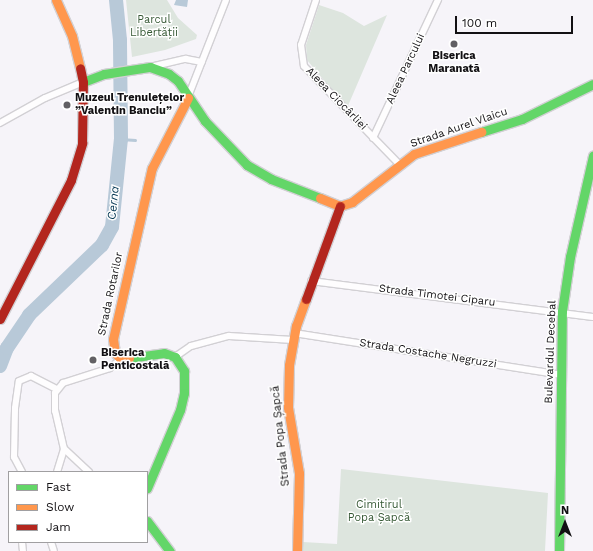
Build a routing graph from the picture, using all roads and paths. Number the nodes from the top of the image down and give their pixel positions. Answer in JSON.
{"nodes":[{"id":1,"x":56,"y":0,"type":"edge"},
{"id":2,"x":226,"y":0,"type":"edge"},
{"id":3,"x":316,"y":0,"type":"edge"},
{"id":4,"x":438,"y":0,"type":"edge"},
{"id":5,"x":202,"y":62,"type":"junction"},
{"id":6,"x":147,"y":67,"type":"junction"},
{"id":7,"x":83,"y":82,"type":"junction"},
{"id":8,"x":593,"y":84,"type":"edge"},
{"id":9,"x":188,"y":98,"type":"junction"},
{"id":10,"x":0,"y":123,"type":"edge"},
{"id":11,"x":373,"y":138,"type":"junction"},
{"id":12,"x":593,"y":156,"type":"edge"},
{"id":13,"x":400,"y":164,"type":"junction"},
{"id":14,"x":340,"y":206,"type":"junction"},
{"id":15,"x":311,"y":281,"type":"junction"},
{"id":16,"x":3,"y":305,"type":"edge"},
{"id":17,"x":562,"y":311,"type":"junction"},
{"id":18,"x":593,"y":316,"type":"edge"},
{"id":19,"x":0,"y":320,"type":"edge"},
{"id":20,"x":294,"y":337,"type":"junction"},
{"id":21,"x":175,"y":357,"type":"junction"},
{"id":22,"x":121,"y":359,"type":"junction"},
{"id":23,"x":561,"y":375,"type":"junction"},
{"id":24,"x":56,"y":389,"type":"junction"},
{"id":25,"x":64,"y":450,"type":"junction"},
{"id":26,"x":21,"y":471,"type":"edge"},
{"id":27,"x":57,"y":471,"type":"edge"},
{"id":28,"x":88,"y":471,"type":"edge"},
{"id":29,"x":148,"y":486,"type":"edge"},
{"id":30,"x":148,"y":523,"type":"edge"},
{"id":31,"x":170,"y":551,"type":"edge"},
{"id":32,"x":297,"y":551,"type":"edge"},
{"id":33,"x":559,"y":551,"type":"edge"}],
"edges":[{"from":1,"to":7,"type":"street"},
{"from":2,"to":5,"type":"street"},
{"from":3,"to":11,"type":"street","name":"Aleea Ciocârliei"},
{"from":4,"to":11,"type":"street","name":"Aleea Parcului"},
{"from":5,"to":6,"type":"street"},
{"from":5,"to":9,"type":"street"},
{"from":6,"to":7,"type":"street"},
{"from":6,"to":9,"type":"street"},
{"from":7,"to":10,"type":"street"},
{"from":7,"to":16,"type":"street"},
{"from":8,"to":13,"type":"street","name":"Strada Aurel Vlaicu"},
{"from":9,"to":14,"type":"street"},
{"from":9,"to":22,"type":"street","name":"Strada Rotarilor"},
{"from":11,"to":13,"type":"street","name":"Aleea Ciocârliei"},
{"from":12,"to":17,"type":"street","name":"Bulevardul Decebal"},
{"from":13,"to":14,"type":"street","name":"Strada Aurel Vlaicu"},
{"from":14,"to":15,"type":"street","name":"Strada Popa Șapcă"},
{"from":15,"to":17,"type":"street","name":"Strada Timotei Ciparu"},
{"from":15,"to":20,"type":"street","name":"Strada Popa Șapcă"},
{"from":16,"to":19,"type":"street"},
{"from":17,"to":18,"type":"street","name":"Strada Timotei Ciparu"},
{"from":17,"to":23,"type":"street","name":"Bulevardul Decebal"},
{"from":20,"to":21,"type":"street","name":"Strada Costache Negruzzi"},
{"from":20,"to":23,"type":"street","name":"Strada Costache Negruzzi"},
{"from":20,"to":32,"type":"street","name":"Strada Popa Șapcă"},
{"from":21,"to":22,"type":"street"},
{"from":21,"to":29,"type":"street"},
{"from":22,"to":24,"type":"street"},
{"from":23,"to":33,"type":"street","name":"Bulevardul Decebal"},
{"from":24,"to":25,"type":"street"},
{"from":24,"to":26,"type":"street"},
{"from":25,"to":27,"type":"street"},
{"from":25,"to":28,"type":"street"},
{"from":30,"to":31,"type":"street"}]}
